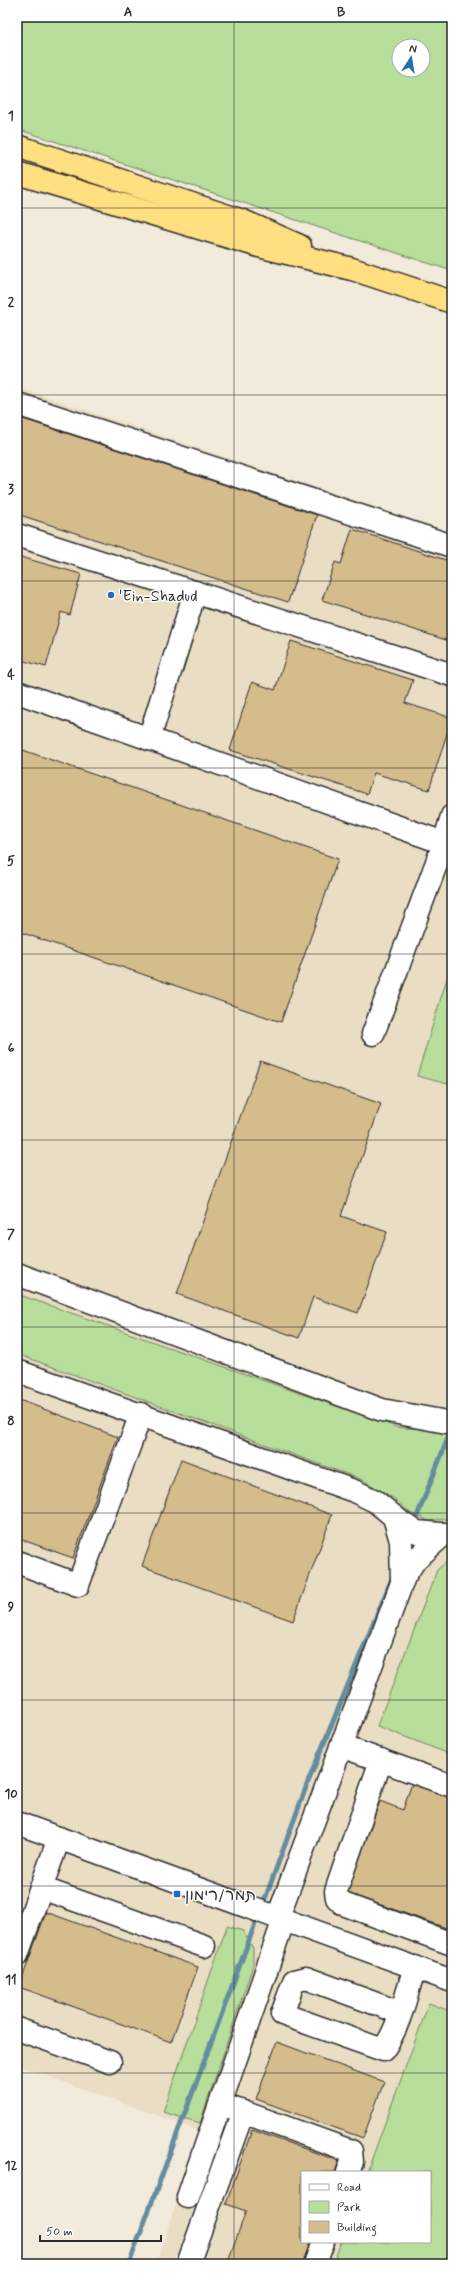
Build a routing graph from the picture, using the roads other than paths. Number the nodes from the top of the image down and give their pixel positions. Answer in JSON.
{"nodes":[{"id":1,"x":17,"y":146,"type":"edge"},
{"id":2,"x":17,"y":173,"type":"edge"},
{"id":3,"x":352,"y":269,"type":"junction"},
{"id":4,"x":452,"y":302,"type":"edge"},
{"id":5,"x":17,"y":404,"type":"edge"},
{"id":6,"x":17,"y":535,"type":"edge"},
{"id":7,"x":452,"y":546,"type":"edge"},
{"id":8,"x":195,"y":592,"type":"junction"},
{"id":9,"x":452,"y":674,"type":"edge"},
{"id":10,"x":17,"y":692,"type":"edge"},
{"id":11,"x":150,"y":739,"type":"junction"},
{"id":12,"x":452,"y":816,"type":"edge"},
{"id":13,"x":444,"y":843,"type":"junction"},
{"id":14,"x":373,"y":1034,"type":"dead end"},
{"id":15,"x":17,"y":1274,"type":"edge"},
{"id":16,"x":17,"y":1371,"type":"edge"},
{"id":17,"x":452,"y":1407,"type":"edge"},
{"id":18,"x":141,"y":1414,"type":"junction"},
{"id":19,"x":443,"y":1421,"type":"edge"},
{"id":20,"x":394,"y":1517,"type":"junction"},
{"id":21,"x":448,"y":1535,"type":"edge"},
{"id":22,"x":17,"y":1562,"type":"edge"},
{"id":23,"x":402,"y":1581,"type":"junction"},
{"id":24,"x":341,"y":1746,"type":"junction"},
{"id":25,"x":381,"y":1760,"type":"junction"},
{"id":26,"x":452,"y":1786,"type":"edge"},
{"id":27,"x":17,"y":1823,"type":"edge"},
{"id":28,"x":59,"y":1838,"type":"junction"},
{"id":29,"x":41,"y":1888,"type":"junction"},
{"id":30,"x":281,"y":1918,"type":"junction"},
{"id":31,"x":452,"y":1944,"type":"edge"},
{"id":32,"x":204,"y":1946,"type":"dead end"},
{"id":33,"x":17,"y":1955,"type":"edge"},
{"id":34,"x":415,"y":1968,"type":"junction"},
{"id":35,"x":452,"y":1981,"type":"edge"},
{"id":36,"x":401,"y":2013,"type":"junction"},
{"id":37,"x":17,"y":2029,"type":"edge"},
{"id":38,"x":110,"y":2062,"type":"dead end"},
{"id":39,"x":220,"y":2104,"type":"junction"},
{"id":40,"x":243,"y":2112,"type":"junction"},
{"id":41,"x":348,"y":2171,"type":"edge"},
{"id":42,"x":188,"y":2197,"type":"dead end"},
{"id":43,"x":323,"y":2243,"type":"edge"},
{"id":44,"x":188,"y":2264,"type":"edge"},
{"id":45,"x":315,"y":2264,"type":"edge"}],
"edges":[{"from":1,"to":3,"type":"highway"},
{"from":2,"to":3,"type":"highway"},
{"from":3,"to":4,"type":"highway"},
{"from":5,"to":7,"type":"street"},
{"from":6,"to":8,"type":"street"},
{"from":8,"to":9,"type":"street"},
{"from":8,"to":11,"type":"street"},
{"from":10,"to":11,"type":"street"},
{"from":11,"to":13,"type":"street"},
{"from":12,"to":13,"type":"street"},
{"from":13,"to":14,"type":"street"},
{"from":15,"to":19,"type":"street"},
{"from":16,"to":18,"type":"street"},
{"from":17,"to":19,"type":"street"},
{"from":18,"to":20,"type":"street"},
{"from":18,"to":22,"type":"street"},
{"from":20,"to":21,"type":"street"},
{"from":20,"to":23,"type":"street"},
{"from":21,"to":23,"type":"street"},
{"from":23,"to":24,"type":"street"},
{"from":24,"to":25,"type":"street"},
{"from":24,"to":30,"type":"street"},
{"from":25,"to":26,"type":"street"},
{"from":25,"to":31,"type":"street"},
{"from":27,"to":28,"type":"street"},
{"from":28,"to":29,"type":"street"},
{"from":28,"to":30,"type":"street"},
{"from":29,"to":32,"type":"street"},
{"from":29,"to":33,"type":"street"},
{"from":30,"to":34,"type":"street"},
{"from":30,"to":39,"type":"street"},
{"from":34,"to":35,"type":"street"},
{"from":34,"to":36,"type":"street"},
{"from":36,"to":36,"type":"street"},
{"from":37,"to":38,"type":"street"},
{"from":39,"to":40,"type":"street"},
{"from":39,"to":42,"type":"street"},
{"from":40,"to":41,"type":"street"},
{"from":40,"to":44,"type":"street"},
{"from":43,"to":45,"type":"street"}]}
